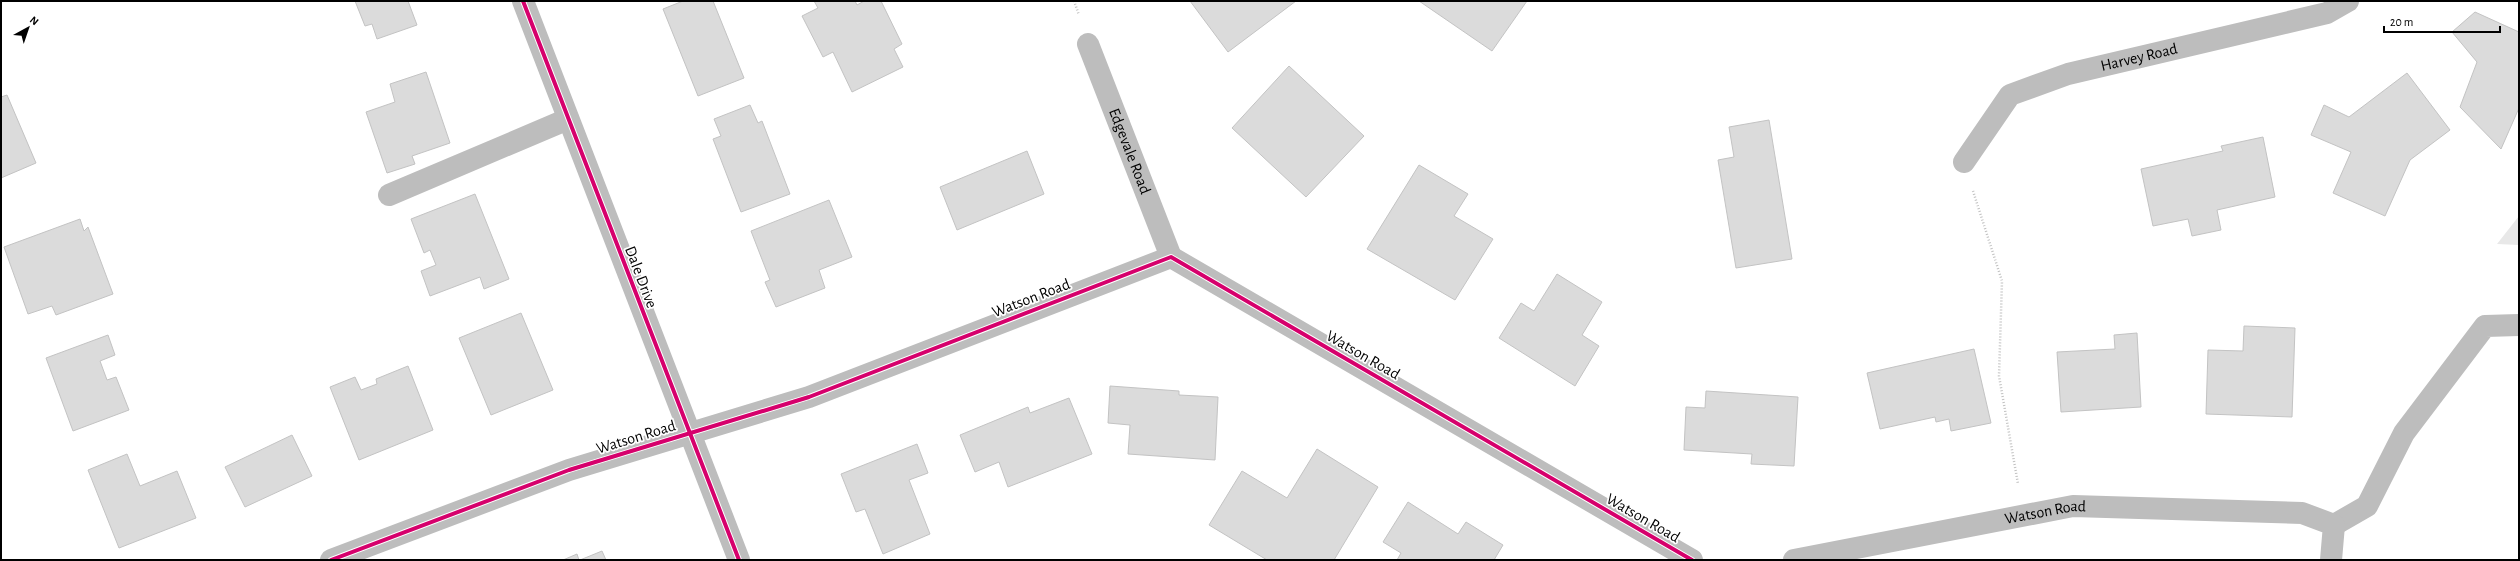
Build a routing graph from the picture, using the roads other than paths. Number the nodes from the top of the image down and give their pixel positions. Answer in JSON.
{"nodes":[{"id":1,"x":523,"y":1,"type":"edge"},
{"id":2,"x":2348,"y":1,"type":"edge"},
{"id":3,"x":1088,"y":44,"type":"dead end"},
{"id":4,"x":568,"y":119,"type":"junction"},
{"id":5,"x":1964,"y":162,"type":"road end"},
{"id":6,"x":389,"y":196,"type":"dead end"},
{"id":7,"x":1171,"y":257,"type":"junction"},
{"id":8,"x":2519,"y":325,"type":"edge"},
{"id":9,"x":689,"y":434,"type":"junction"},
{"id":10,"x":2334,"y":525,"type":"junction"},
{"id":11,"x":331,"y":560,"type":"edge"},
{"id":12,"x":739,"y":560,"type":"edge"},
{"id":13,"x":1692,"y":560,"type":"edge"},
{"id":14,"x":1794,"y":560,"type":"edge"},
{"id":15,"x":2331,"y":560,"type":"edge"}],
"edges":[{"from":1,"to":4,"type":"street","name":"Dale Drive"},
{"from":2,"to":5,"type":"street","name":"Harvey Road"},
{"from":3,"to":7,"type":"street","name":"Edgevale Road"},
{"from":4,"to":6,"type":"street"},
{"from":4,"to":9,"type":"street","name":"Dale Drive"},
{"from":7,"to":9,"type":"street","name":"Watson Road"},
{"from":7,"to":13,"type":"street","name":"Watson Road"},
{"from":8,"to":10,"type":"street"},
{"from":9,"to":11,"type":"street","name":"Watson Road"},
{"from":9,"to":12,"type":"street","name":"Dale Drive"},
{"from":10,"to":14,"type":"street","name":"Watson Road"},
{"from":10,"to":15,"type":"street"}]}
